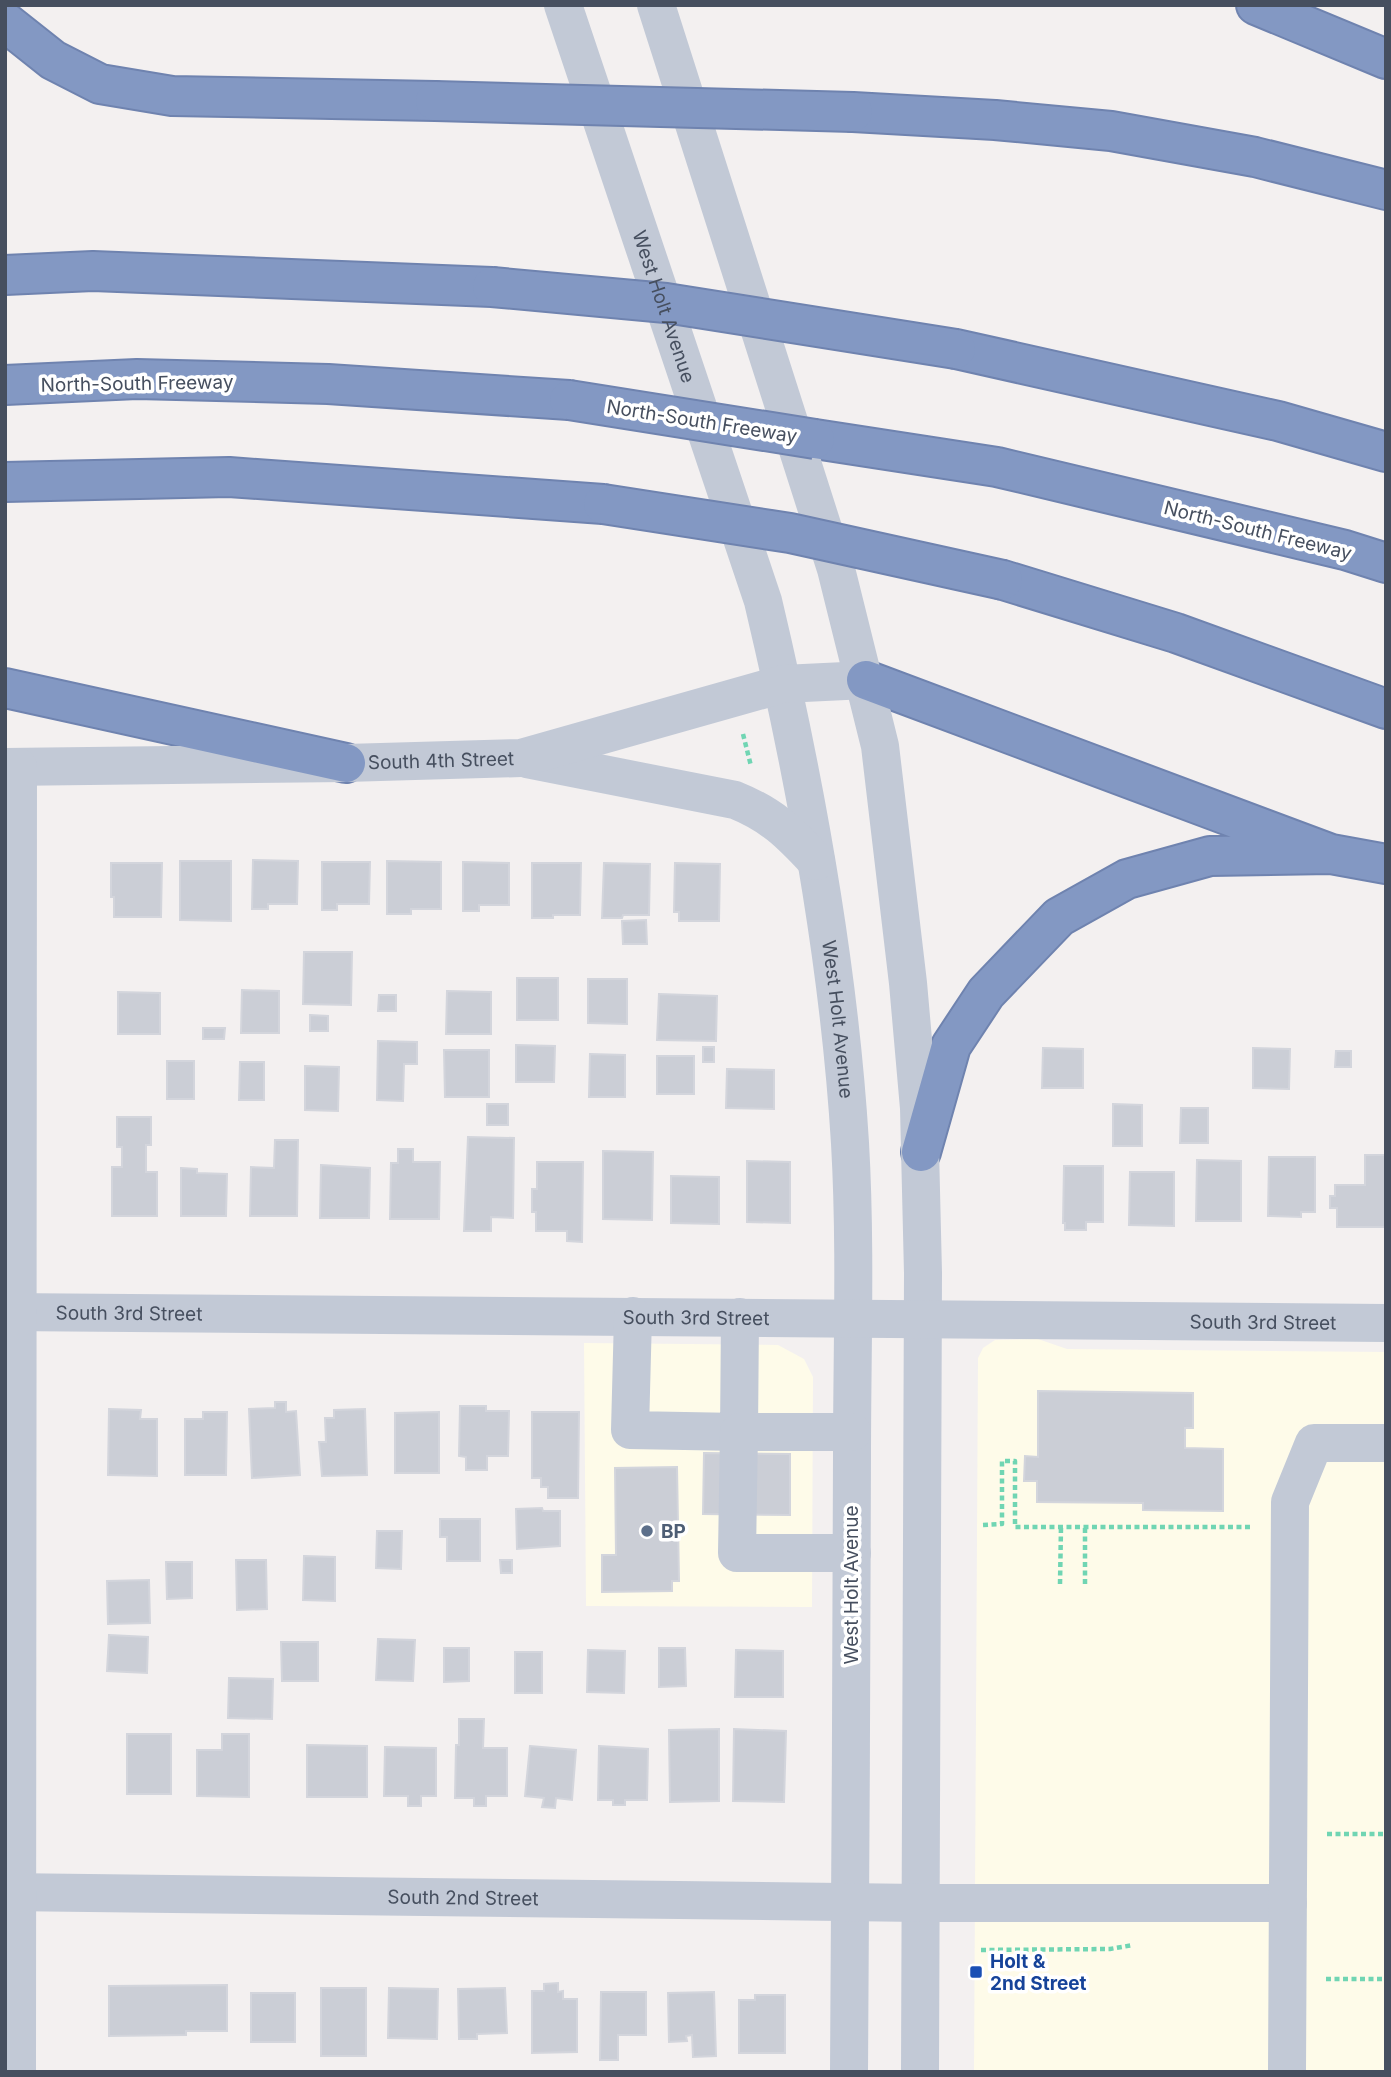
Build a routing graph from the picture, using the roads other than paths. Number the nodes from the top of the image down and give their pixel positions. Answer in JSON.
{"nodes":[{"id":1,"x":563,"y":5,"type":"edge"},
{"id":2,"x":656,"y":5,"type":"edge"},
{"id":3,"x":1256,"y":5,"type":"edge"},
{"id":4,"x":5,"y":22,"type":"edge"},
{"id":5,"x":1386,"y":59,"type":"edge"},
{"id":6,"x":1386,"y":190,"type":"edge"},
{"id":7,"x":5,"y":275,"type":"edge"},
{"id":8,"x":5,"y":385,"type":"edge"},
{"id":9,"x":1386,"y":452,"type":"edge"},
{"id":10,"x":5,"y":482,"type":"edge"},
{"id":11,"x":1386,"y":563,"type":"edge"},
{"id":12,"x":866,"y":680,"type":"junction"},
{"id":13,"x":783,"y":684,"type":"junction"},
{"id":14,"x":5,"y":688,"type":"edge"},
{"id":15,"x":1386,"y":709,"type":"edge"},
{"id":16,"x":521,"y":758,"type":"junction"},
{"id":17,"x":346,"y":763,"type":"junction"},
{"id":18,"x":12,"y":767,"type":"edge"},
{"id":19,"x":1331,"y":854,"type":"junction"},
{"id":20,"x":816,"y":861,"type":"junction"},
{"id":21,"x":1386,"y":864,"type":"edge"},
{"id":22,"x":11,"y":1031,"type":"edge"},
{"id":23,"x":921,"y":1152,"type":"junction"},
{"id":24,"x":11,"y":1312,"type":"edge"},
{"id":25,"x":632,"y":1316,"type":"junction"},
{"id":26,"x":740,"y":1317,"type":"junction"},
{"id":27,"x":852,"y":1319,"type":"junction"},
{"id":28,"x":923,"y":1319,"type":"junction"},
{"id":29,"x":1386,"y":1323,"type":"edge"},
{"id":30,"x":738,"y":1432,"type":"junction"},
{"id":31,"x":852,"y":1432,"type":"junction"},
{"id":32,"x":1386,"y":1443,"type":"edge"},
{"id":33,"x":852,"y":1553,"type":"junction"},
{"id":34,"x":11,"y":1604,"type":"edge"},
{"id":35,"x":11,"y":1892,"type":"edge"},
{"id":36,"x":850,"y":1902,"type":"junction"},
{"id":37,"x":921,"y":1903,"type":"junction"},
{"id":38,"x":1288,"y":1903,"type":"junction"},
{"id":39,"x":17,"y":2072,"type":"edge"},
{"id":40,"x":849,"y":2072,"type":"edge"},
{"id":41,"x":920,"y":2072,"type":"edge"},
{"id":42,"x":1287,"y":2072,"type":"edge"}],
"edges":[{"from":1,"to":13,"type":"street","name":"West Holt Avenue"},
{"from":2,"to":12,"type":"street"},
{"from":3,"to":5,"type":"highway"},
{"from":4,"to":6,"type":"highway","bridge":true},
{"from":7,"to":9,"type":"highway","bridge":true},
{"from":8,"to":11,"type":"highway","name":"North-South Freeway","bridge":true},
{"from":10,"to":15,"type":"highway","bridge":true},
{"from":12,"to":13,"type":"street","name":"South 4th Street"},
{"from":12,"to":19,"type":"highway"},
{"from":12,"to":23,"type":"street"},
{"from":13,"to":16,"type":"street","name":"South 4th Street"},
{"from":13,"to":20,"type":"street","name":"West Holt Avenue"},
{"from":14,"to":17,"type":"highway"},
{"from":16,"to":17,"type":"street","name":"South 4th Street"},
{"from":16,"to":20,"type":"street"},
{"from":17,"to":18,"type":"street","name":"South 4th Street"},
{"from":18,"to":22,"type":"street"},
{"from":19,"to":21,"type":"highway"},
{"from":19,"to":23,"type":"highway"},
{"from":20,"to":27,"type":"street","name":"West Holt Avenue"},
{"from":22,"to":24,"type":"street"},
{"from":23,"to":28,"type":"street"},
{"from":24,"to":25,"type":"street","name":"South 3rd Street"},
{"from":24,"to":34,"type":"street"},
{"from":25,"to":26,"type":"street","name":"South 3rd Street"},
{"from":25,"to":30,"type":"street"},
{"from":26,"to":27,"type":"street","name":"South 3rd Street"},
{"from":26,"to":30,"type":"street"},
{"from":27,"to":28,"type":"street","name":"South 3rd Street"},
{"from":27,"to":31,"type":"street","name":"West Holt Avenue"},
{"from":28,"to":29,"type":"street","name":"South 3rd Street"},
{"from":28,"to":37,"type":"street"},
{"from":30,"to":31,"type":"street"},
{"from":30,"to":33,"type":"street"},
{"from":31,"to":33,"type":"street","name":"West Holt Avenue"},
{"from":32,"to":38,"type":"street"},
{"from":33,"to":36,"type":"street","name":"West Holt Avenue"},
{"from":34,"to":35,"type":"street"},
{"from":35,"to":36,"type":"street","name":"South 2nd Street"},
{"from":35,"to":39,"type":"street"},
{"from":36,"to":37,"type":"street","name":"South 2nd Street"},
{"from":36,"to":40,"type":"street","name":"West Holt Avenue"},
{"from":37,"to":38,"type":"street","name":"South 2nd Street"},
{"from":37,"to":41,"type":"street"},
{"from":38,"to":42,"type":"street"}]}
